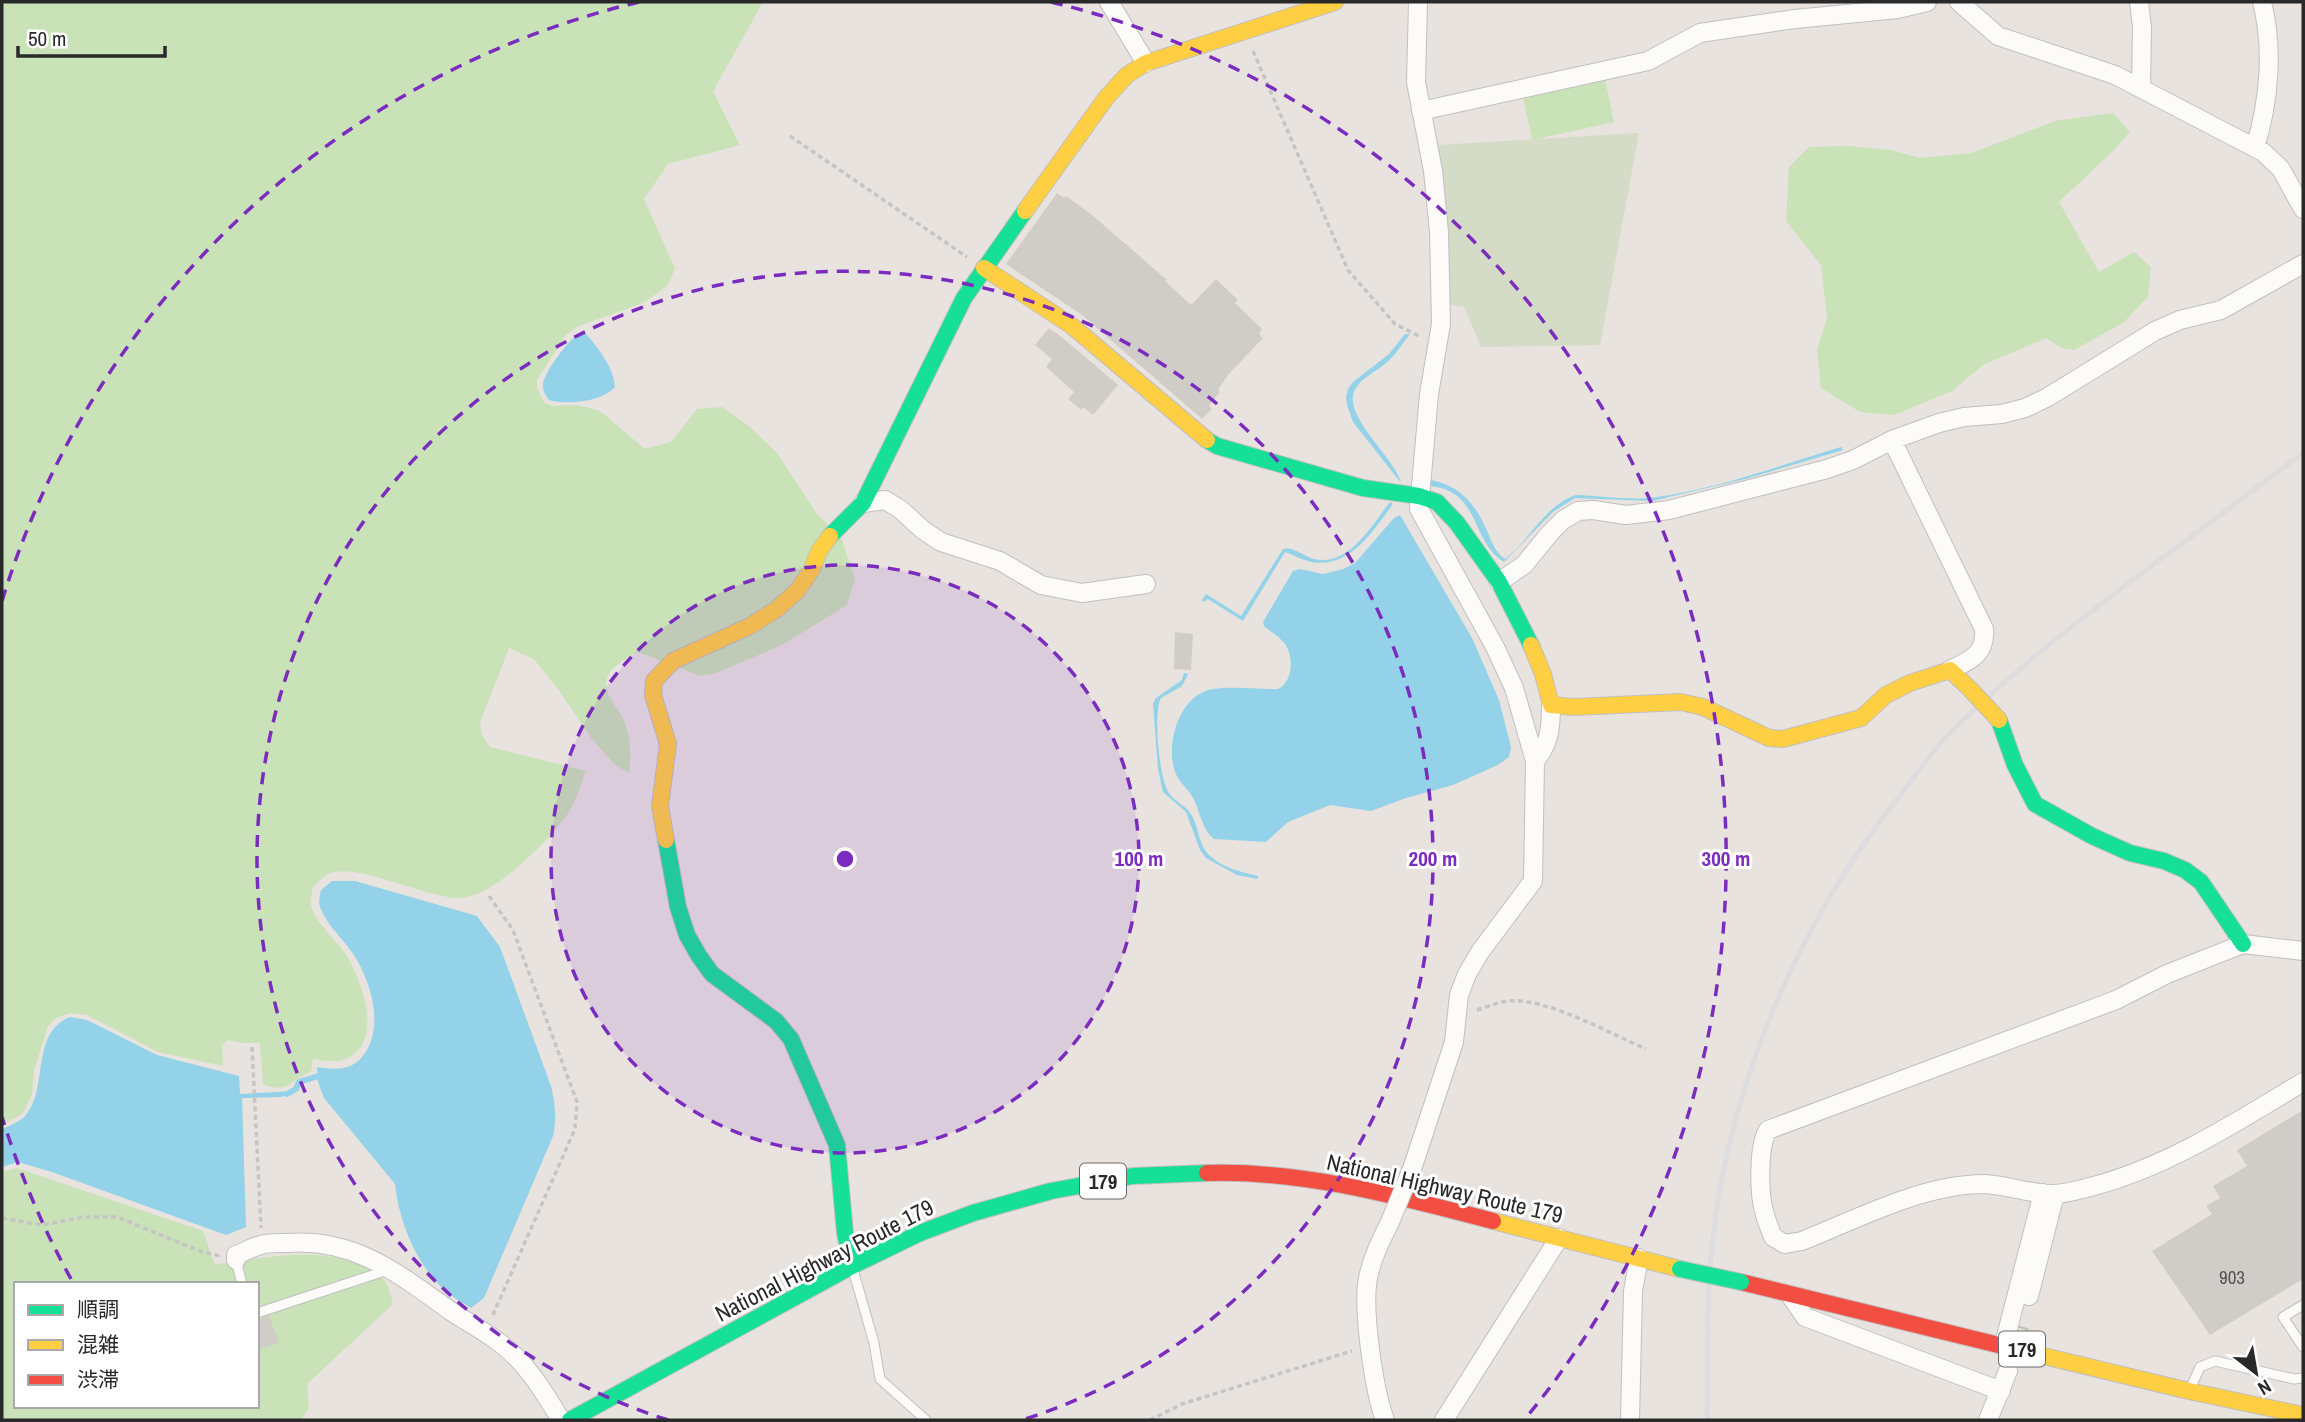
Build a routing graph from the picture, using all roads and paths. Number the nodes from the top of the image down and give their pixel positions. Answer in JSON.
{"nodes":[{"id":1,"x":1109,"y":2,"type":"edge"},
{"id":2,"x":1335,"y":2,"type":"edge"},
{"id":3,"x":1418,"y":2,"type":"edge"},
{"id":4,"x":1927,"y":2,"type":"edge"},
{"id":5,"x":1959,"y":2,"type":"edge"},
{"id":6,"x":2139,"y":2,"type":"edge"},
{"id":7,"x":2262,"y":2,"type":"edge"},
{"id":8,"x":1244,"y":30,"type":"junction"},
{"id":9,"x":1146,"y":62,"type":"junction"},
{"id":10,"x":2141,"y":88,"type":"junction"},
{"id":11,"x":1421,"y":110,"type":"junction"},
{"id":12,"x":790,"y":136,"type":"dead end"},
{"id":13,"x":2255,"y":148,"type":"junction"},
{"id":14,"x":2303,"y":209,"type":"edge"},
{"id":15,"x":2303,"y":264,"type":"edge"},
{"id":16,"x":984,"y":268,"type":"junction"},
{"id":17,"x":1439,"y":345,"type":"junction"},
{"id":18,"x":1892,"y":440,"type":"junction"},
{"id":19,"x":1419,"y":496,"type":"junction"},
{"id":20,"x":863,"y":503,"type":"junction"},
{"id":21,"x":1499,"y":582,"type":"junction"},
{"id":22,"x":1146,"y":584,"type":"dead end"},
{"id":23,"x":1950,"y":670,"type":"junction"},
{"id":24,"x":1551,"y":705,"type":"junction"},
{"id":25,"x":1535,"y":761,"type":"junction"},
{"id":26,"x":489,"y":896,"type":"dead end"},
{"id":27,"x":2243,"y":944,"type":"junction"},
{"id":28,"x":2303,"y":951,"type":"edge"},
{"id":29,"x":1458,"y":1015,"type":"junction"},
{"id":30,"x":252,"y":1047,"type":"dead end"},
{"id":31,"x":1646,"y":1049,"type":"dead end"},
{"id":32,"x":2303,"y":1082,"type":"edge"},
{"id":33,"x":2049,"y":1193,"type":"junction"},
{"id":34,"x":2,"y":1218,"type":"edge"},
{"id":35,"x":1559,"y":1238,"type":"junction"},
{"id":36,"x":262,"y":1244,"type":"junction"},
{"id":37,"x":1639,"y":1258,"type":"junction"},
{"id":38,"x":236,"y":1260,"type":"junction"},
{"id":39,"x":851,"y":1263,"type":"junction"},
{"id":40,"x":391,"y":1269,"type":"junction"},
{"id":41,"x":242,"y":1282,"type":"edge"},
{"id":42,"x":1790,"y":1295,"type":"junction"},
{"id":43,"x":2303,"y":1305,"type":"edge"},
{"id":44,"x":259,"y":1312,"type":"edge"},
{"id":45,"x":2021,"y":1326,"type":"tunnel mouth"},
{"id":46,"x":485,"y":1331,"type":"junction"},
{"id":47,"x":2004,"y":1344,"type":"junction"},
{"id":48,"x":1371,"y":1345,"type":"junction"},
{"id":49,"x":2303,"y":1347,"type":"edge"},
{"id":50,"x":2008,"y":1371,"type":"tunnel mouth"},
{"id":51,"x":2303,"y":1378,"type":"edge"},
{"id":52,"x":2001,"y":1391,"type":"junction"},
{"id":53,"x":2189,"y":1391,"type":"junction"},
{"id":54,"x":2303,"y":1415,"type":"edge"},
{"id":55,"x":561,"y":1420,"type":"edge"},
{"id":56,"x":570,"y":1420,"type":"edge"},
{"id":57,"x":926,"y":1420,"type":"edge"},
{"id":58,"x":1150,"y":1420,"type":"edge"},
{"id":59,"x":1385,"y":1420,"type":"edge"},
{"id":60,"x":1444,"y":1420,"type":"edge"},
{"id":61,"x":1630,"y":1420,"type":"edge"},
{"id":62,"x":1988,"y":1420,"type":"edge"}],
"edges":[{"from":1,"to":9,"type":"street"},
{"from":2,"to":8,"type":"main road"},
{"from":3,"to":11,"type":"street"},
{"from":4,"to":11,"type":"street"},
{"from":5,"to":10,"type":"street"},
{"from":6,"to":10,"type":"street"},
{"from":7,"to":13,"type":"street"},
{"from":8,"to":9,"type":"main road"},
{"from":8,"to":17,"type":"path"},
{"from":9,"to":16,"type":"main road"},
{"from":10,"to":13,"type":"street"},
{"from":11,"to":17,"type":"street"},
{"from":12,"to":16,"type":"path"},
{"from":13,"to":14,"type":"street"},
{"from":15,"to":18,"type":"street"},
{"from":16,"to":19,"type":"main road"},
{"from":16,"to":20,"type":"main road"},
{"from":17,"to":19,"type":"street"},
{"from":18,"to":21,"type":"street"},
{"from":18,"to":23,"type":"street"},
{"from":19,"to":21,"type":"main road"},
{"from":19,"to":25,"type":"street"},
{"from":20,"to":22,"type":"street"},
{"from":20,"to":39,"type":"main road"},
{"from":21,"to":24,"type":"main road"},
{"from":23,"to":24,"type":"main road"},
{"from":23,"to":27,"type":"main road","bridge":true},
{"from":24,"to":25,"type":"street"},
{"from":25,"to":29,"type":"street"},
{"from":26,"to":46,"type":"path"},
{"from":27,"to":28,"type":"street"},
{"from":27,"to":33,"type":"street"},
{"from":29,"to":31,"type":"path"},
{"from":29,"to":48,"type":"street","bridge":true},
{"from":30,"to":36,"type":"path"},
{"from":32,"to":33,"type":"street"},
{"from":33,"to":45,"type":"street"},
{"from":33,"to":47,"type":"street"},
{"from":34,"to":38,"type":"path"},
{"from":35,"to":37,"type":"main road","name":"National Highway Route 179","number":"179"},
{"from":35,"to":39,"type":"main road","name":"National Highway Route 179","number":"179"},
{"from":35,"to":60,"type":"street"},
{"from":36,"to":38,"type":"street"},
{"from":36,"to":40,"type":"street"},
{"from":37,"to":42,"type":"main road","name":"National Highway Route 179","number":"179","bridge":true},
{"from":37,"to":61,"type":"street"},
{"from":38,"to":41,"type":"lane"},
{"from":39,"to":56,"type":"main road","name":"National Highway Route 179","number":"179"},
{"from":39,"to":57,"type":"lane"},
{"from":40,"to":44,"type":"lane"},
{"from":40,"to":46,"type":"street"},
{"from":42,"to":47,"type":"main road","name":"National Highway Route 179","number":"179"},
{"from":42,"to":52,"type":"street"},
{"from":43,"to":49,"type":"lane"},
{"from":46,"to":55,"type":"street"},
{"from":47,"to":53,"type":"main road","name":"National Highway Route 179","number":"179"},
{"from":48,"to":58,"type":"path"},
{"from":48,"to":59,"type":"street"},
{"from":50,"to":52,"type":"street"},
{"from":51,"to":53,"type":"lane"},
{"from":52,"to":62,"type":"street"},
{"from":53,"to":54,"type":"main road","name":"National Highway Route 179","number":"179"}]}
